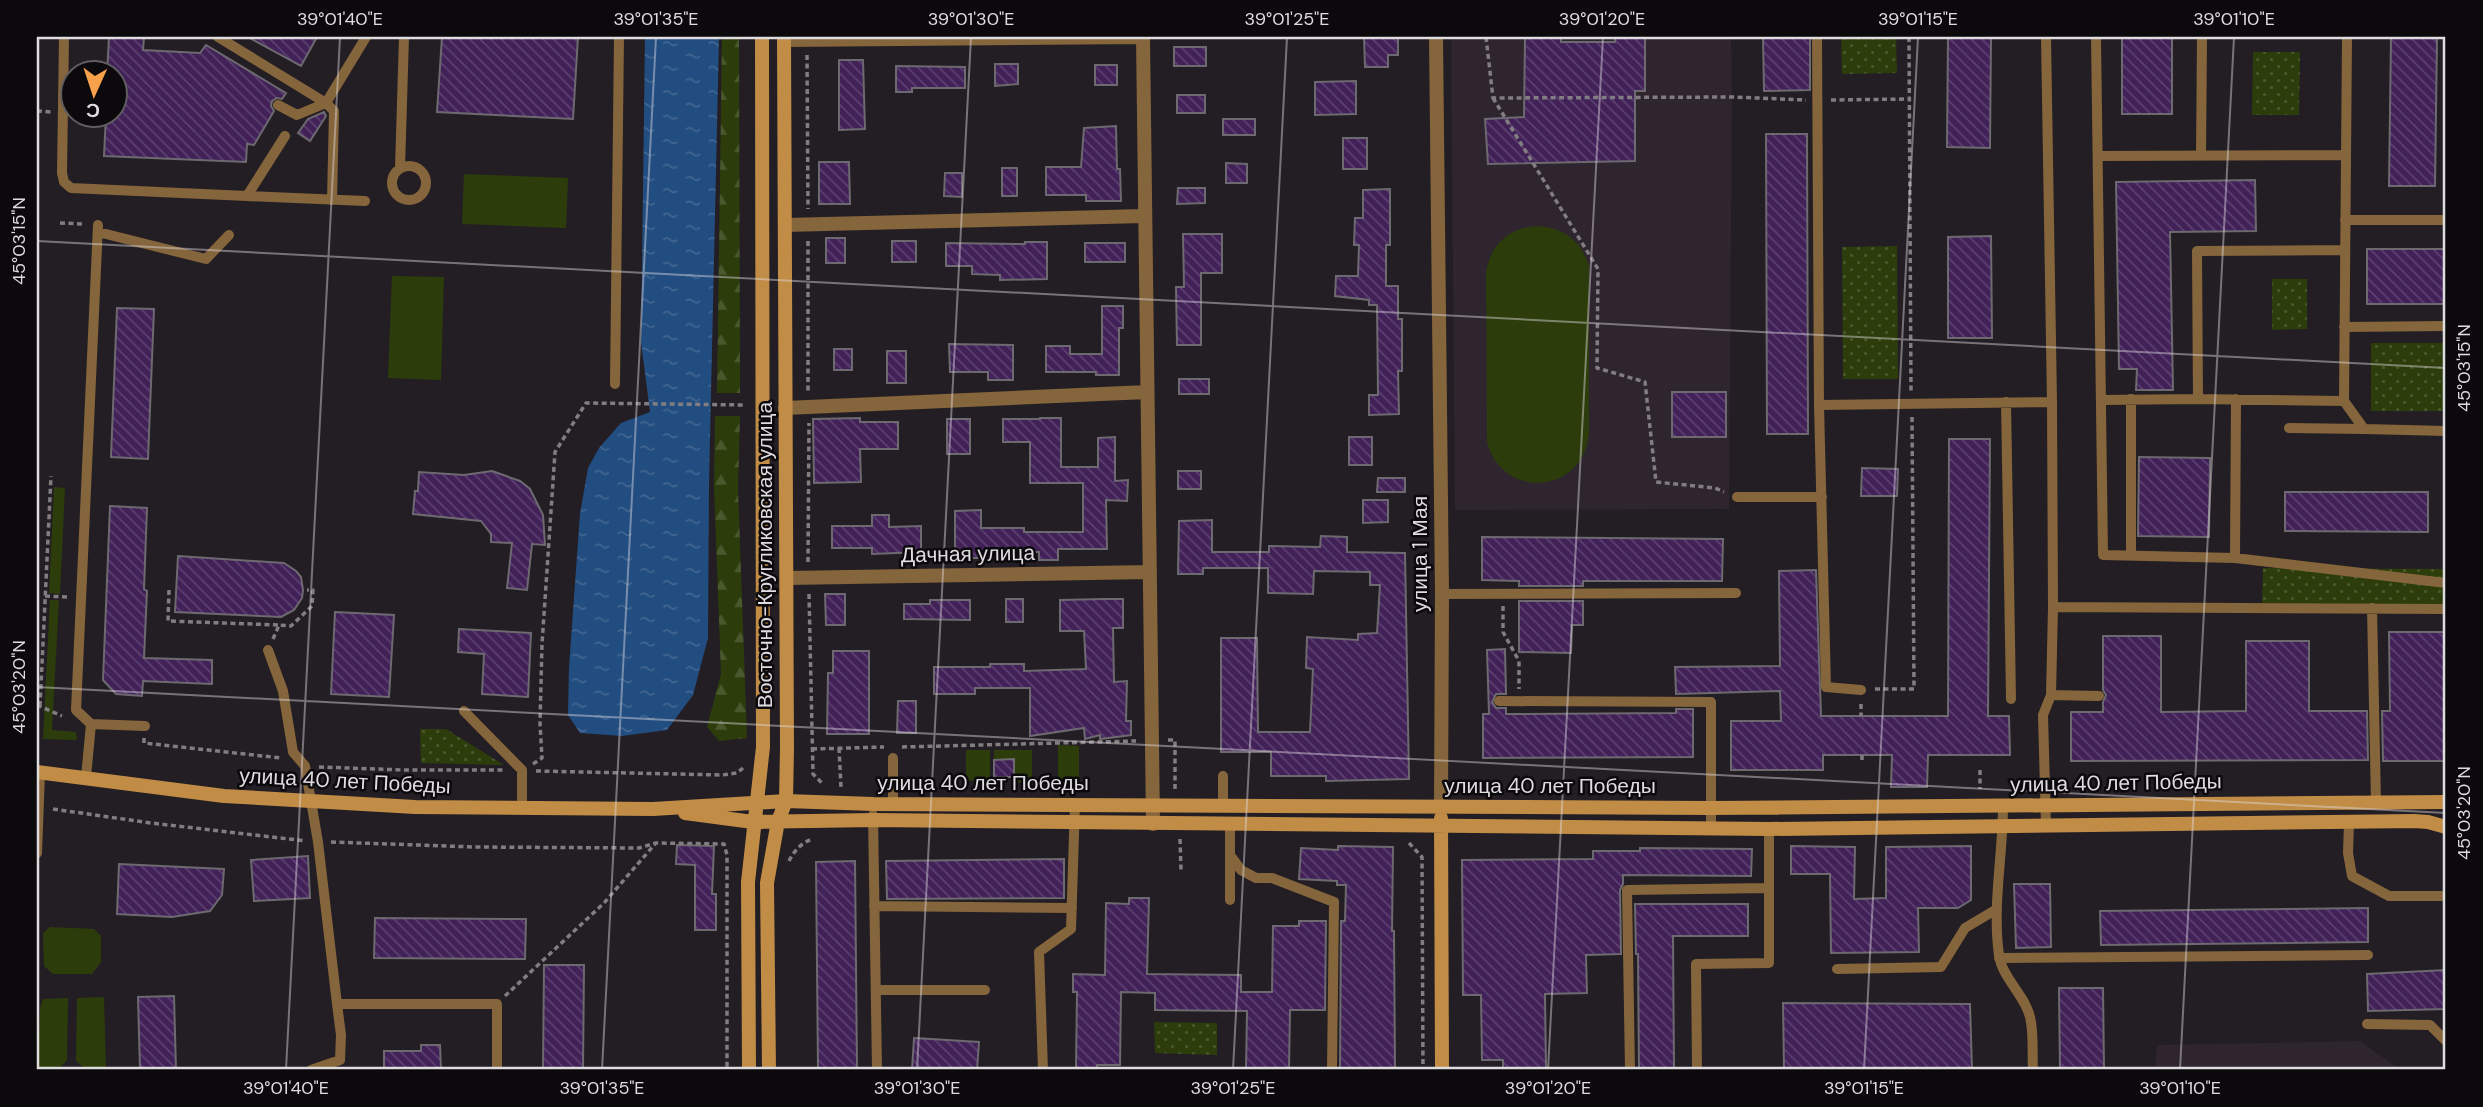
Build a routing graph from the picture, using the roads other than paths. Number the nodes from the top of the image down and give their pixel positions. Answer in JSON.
{"nodes":[{"id":1,"x":64,"y":37,"type":"edge"},
{"id":2,"x":218,"y":37,"type":"edge"},
{"id":3,"x":366,"y":37,"type":"edge"},
{"id":4,"x":404,"y":37,"type":"edge"},
{"id":5,"x":619,"y":37,"type":"edge"},
{"id":6,"x":762,"y":37,"type":"edge"},
{"id":7,"x":1143,"y":37,"type":"edge"},
{"id":8,"x":1436,"y":37,"type":"edge"},
{"id":9,"x":1817,"y":37,"type":"edge"},
{"id":10,"x":2046,"y":37,"type":"edge"},
{"id":11,"x":2096,"y":37,"type":"edge"},
{"id":12,"x":2202,"y":37,"type":"edge"},
{"id":13,"x":2347,"y":37,"type":"edge"},
{"id":14,"x":784,"y":38,"type":"edge"},
{"id":15,"x":326,"y":103,"type":"junction"},
{"id":16,"x":278,"y":105,"type":"dead end"},
{"id":17,"x":285,"y":136,"type":"dead end"},
{"id":18,"x":2346,"y":155,"type":"junction"},
{"id":19,"x":2098,"y":156,"type":"junction"},
{"id":20,"x":2201,"y":156,"type":"junction"},
{"id":21,"x":400,"y":168,"type":"dead end"},
{"id":22,"x":247,"y":196,"type":"junction"},
{"id":23,"x":332,"y":200,"type":"junction"},
{"id":24,"x":365,"y":201,"type":"dead end"},
{"id":25,"x":1144,"y":216,"type":"junction"},
{"id":26,"x":2345,"y":220,"type":"junction"},
{"id":27,"x":2446,"y":220,"type":"edge"},
{"id":28,"x":785,"y":225,"type":"junction"},
{"id":29,"x":229,"y":234,"type":"dead end"},
{"id":30,"x":2345,"y":250,"type":"junction"},
{"id":31,"x":2446,"y":326,"type":"edge"},
{"id":32,"x":2344,"y":327,"type":"junction"},
{"id":33,"x":615,"y":384,"type":"dead end"},
{"id":34,"x":1147,"y":392,"type":"junction"},
{"id":35,"x":2131,"y":399,"type":"junction"},
{"id":36,"x":2198,"y":399,"type":"junction"},
{"id":37,"x":2236,"y":399,"type":"junction"},
{"id":38,"x":2102,"y":400,"type":"junction"},
{"id":39,"x":2344,"y":401,"type":"junction"},
{"id":40,"x":2006,"y":402,"type":"junction"},
{"id":41,"x":2052,"y":402,"type":"junction"},
{"id":42,"x":1819,"y":405,"type":"junction"},
{"id":43,"x":785,"y":408,"type":"junction"},
{"id":44,"x":2289,"y":428,"type":"dead end"},
{"id":45,"x":2364,"y":429,"type":"junction"},
{"id":46,"x":2446,"y":431,"type":"edge"},
{"id":47,"x":1737,"y":497,"type":"road end"},
{"id":48,"x":1822,"y":497,"type":"junction"},
{"id":49,"x":2130,"y":555,"type":"junction"},
{"id":50,"x":2235,"y":558,"type":"junction"},
{"id":51,"x":1150,"y":572,"type":"junction"},
{"id":52,"x":787,"y":578,"type":"junction"},
{"id":53,"x":2446,"y":583,"type":"edge"},
{"id":54,"x":1736,"y":593,"type":"dead end"},
{"id":55,"x":1442,"y":594,"type":"junction"},
{"id":56,"x":2053,"y":607,"type":"junction"},
{"id":57,"x":2372,"y":608,"type":"junction"},
{"id":58,"x":2446,"y":609,"type":"edge"},
{"id":59,"x":268,"y":650,"type":"road end"},
{"id":60,"x":1861,"y":690,"type":"dead end"},
{"id":61,"x":2051,"y":695,"type":"junction"},
{"id":62,"x":2099,"y":696,"type":"dead end"},
{"id":63,"x":2011,"y":699,"type":"dead end"},
{"id":64,"x":1499,"y":701,"type":"dead end"},
{"id":65,"x":464,"y":711,"type":"dead end"},
{"id":66,"x":91,"y":724,"type":"junction"},
{"id":67,"x":145,"y":726,"type":"road end"},
{"id":68,"x":893,"y":758,"type":"dead end"},
{"id":69,"x":38,"y":772,"type":"edge"},
{"id":70,"x":1223,"y":776,"type":"dead end"},
{"id":71,"x":86,"y":777,"type":"junction"},
{"id":72,"x":756,"y":801,"type":"junction"},
{"id":73,"x":786,"y":801,"type":"junction"},
{"id":74,"x":2446,"y":802,"type":"edge"},
{"id":75,"x":312,"y":803,"type":"junction"},
{"id":76,"x":893,"y":803,"type":"junction"},
{"id":77,"x":1075,"y":803,"type":"junction"},
{"id":78,"x":2376,"y":803,"type":"junction"},
{"id":79,"x":873,"y":804,"type":"junction"},
{"id":80,"x":1153,"y":805,"type":"junction"},
{"id":81,"x":1223,"y":805,"type":"junction"},
{"id":82,"x":2003,"y":806,"type":"junction"},
{"id":83,"x":2046,"y":806,"type":"junction"},
{"id":84,"x":1441,"y":807,"type":"junction"},
{"id":85,"x":522,"y":808,"type":"junction"},
{"id":86,"x":1712,"y":808,"type":"junction"},
{"id":87,"x":653,"y":809,"type":"junction"},
{"id":88,"x":874,"y":820,"type":"junction"},
{"id":89,"x":778,"y":821,"type":"junction"},
{"id":90,"x":753,"y":822,"type":"junction"},
{"id":91,"x":1074,"y":822,"type":"junction"},
{"id":92,"x":2349,"y":823,"type":"junction"},
{"id":93,"x":1153,"y":824,"type":"junction"},
{"id":94,"x":1230,"y":824,"type":"junction"},
{"id":95,"x":1441,"y":826,"type":"junction"},
{"id":96,"x":2003,"y":826,"type":"junction"},
{"id":97,"x":2046,"y":826,"type":"junction"},
{"id":98,"x":2446,"y":827,"type":"edge"},
{"id":99,"x":1711,"y":828,"type":"junction"},
{"id":100,"x":1769,"y":828,"type":"junction"},
{"id":101,"x":37,"y":853,"type":"edge"},
{"id":102,"x":1230,"y":855,"type":"junction"},
{"id":103,"x":1768,"y":888,"type":"junction"},
{"id":104,"x":2446,"y":896,"type":"edge"},
{"id":105,"x":1230,"y":900,"type":"dead end"},
{"id":106,"x":874,"y":906,"type":"junction"},
{"id":107,"x":1072,"y":908,"type":"junction"},
{"id":108,"x":1997,"y":909,"type":"junction"},
{"id":109,"x":2368,"y":955,"type":"dead end"},
{"id":110,"x":1999,"y":958,"type":"junction"},
{"id":111,"x":1837,"y":969,"type":"dead end"},
{"id":112,"x":876,"y":990,"type":"junction"},
{"id":113,"x":985,"y":990,"type":"dead end"},
{"id":114,"x":337,"y":1004,"type":"junction"},
{"id":115,"x":2367,"y":1024,"type":"dead end"},
{"id":116,"x":2446,"y":1041,"type":"edge"},
{"id":117,"x":312,"y":1070,"type":"edge"},
{"id":118,"x":497,"y":1070,"type":"edge"},
{"id":119,"x":748,"y":1070,"type":"edge"},
{"id":120,"x":769,"y":1070,"type":"edge"},
{"id":121,"x":877,"y":1070,"type":"edge"},
{"id":122,"x":1043,"y":1070,"type":"edge"},
{"id":123,"x":1332,"y":1070,"type":"edge"},
{"id":124,"x":1443,"y":1070,"type":"edge"},
{"id":125,"x":1630,"y":1070,"type":"edge"},
{"id":126,"x":1697,"y":1070,"type":"edge"},
{"id":127,"x":2033,"y":1070,"type":"edge"}],
"edges":[{"from":1,"to":22,"type":"lane"},
{"from":2,"to":15,"type":"lane"},
{"from":3,"to":15,"type":"lane"},
{"from":4,"to":21,"type":"lane"},
{"from":5,"to":33,"type":"lane"},
{"from":6,"to":72,"type":"main road","name":"Восточно-Кругликовская улица"},
{"from":7,"to":14,"type":"street"},
{"from":7,"to":25,"type":"street"},
{"from":8,"to":55,"type":"street","name":"улица 1 Мая"},
{"from":9,"to":42,"type":"lane"},
{"from":10,"to":41,"type":"lane"},
{"from":11,"to":19,"type":"lane"},
{"from":12,"to":20,"type":"lane"},
{"from":13,"to":18,"type":"lane"},
{"from":14,"to":28,"type":"main road","name":"Восточно-Кругликовская улица"},
{"from":15,"to":16,"type":"lane"},
{"from":15,"to":23,"type":"lane"},
{"from":17,"to":22,"type":"lane"},
{"from":18,"to":20,"type":"lane"},
{"from":18,"to":26,"type":"lane"},
{"from":19,"to":20,"type":"lane"},
{"from":19,"to":38,"type":"lane"},
{"from":22,"to":23,"type":"lane"},
{"from":23,"to":24,"type":"lane"},
{"from":25,"to":28,"type":"street"},
{"from":25,"to":34,"type":"street"},
{"from":26,"to":27,"type":"lane"},
{"from":26,"to":30,"type":"lane"},
{"from":28,"to":43,"type":"main road","name":"Восточно-Кругликовская улица"},
{"from":29,"to":66,"type":"lane"},
{"from":30,"to":32,"type":"lane"},
{"from":30,"to":36,"type":"lane"},
{"from":31,"to":32,"type":"lane"},
{"from":32,"to":39,"type":"lane"},
{"from":34,"to":43,"type":"street"},
{"from":34,"to":51,"type":"street"},
{"from":35,"to":36,"type":"lane"},
{"from":35,"to":38,"type":"lane"},
{"from":35,"to":49,"type":"lane"},
{"from":36,"to":37,"type":"lane"},
{"from":37,"to":39,"type":"lane"},
{"from":37,"to":50,"type":"lane"},
{"from":38,"to":49,"type":"lane"},
{"from":39,"to":45,"type":"lane"},
{"from":40,"to":41,"type":"lane"},
{"from":40,"to":42,"type":"lane"},
{"from":40,"to":63,"type":"lane"},
{"from":41,"to":56,"type":"lane"},
{"from":42,"to":48,"type":"lane"},
{"from":43,"to":52,"type":"main road","name":"Восточно-Кругликовская улица"},
{"from":44,"to":45,"type":"lane"},
{"from":45,"to":46,"type":"lane"},
{"from":47,"to":48,"type":"lane"},
{"from":48,"to":60,"type":"lane"},
{"from":49,"to":50,"type":"lane"},
{"from":50,"to":53,"type":"lane"},
{"from":51,"to":52,"type":"street","name":"Дачная улица"},
{"from":51,"to":80,"type":"street"},
{"from":52,"to":73,"type":"main road","name":"Восточно-Кругликовская улица"},
{"from":54,"to":55,"type":"lane"},
{"from":55,"to":84,"type":"street","name":"улица 1 Мая"},
{"from":56,"to":57,"type":"lane"},
{"from":56,"to":61,"type":"lane"},
{"from":57,"to":58,"type":"lane"},
{"from":57,"to":78,"type":"lane"},
{"from":59,"to":75,"type":"lane"},
{"from":61,"to":62,"type":"lane"},
{"from":61,"to":83,"type":"lane"},
{"from":64,"to":86,"type":"lane"},
{"from":65,"to":85,"type":"lane"},
{"from":66,"to":67,"type":"lane"},
{"from":66,"to":71,"type":"lane"},
{"from":68,"to":76,"type":"lane"},
{"from":69,"to":71,"type":"main road","name":"улица 40 лет Победы"},
{"from":69,"to":101,"type":"lane"},
{"from":70,"to":81,"type":"lane"},
{"from":71,"to":75,"type":"main road","name":"улица 40 лет Победы"},
{"from":72,"to":73,"type":"main road","name":"улица 40 лет Победы"},
{"from":72,"to":87,"type":"main road","name":"улица 40 лет Победы"},
{"from":72,"to":90,"type":"main road","name":"Восточно-Кругликовская улица"},
{"from":73,"to":79,"type":"main road","name":"улица 40 лет Победы"},
{"from":73,"to":89,"type":"main road","name":"Восточно-Кругликовская улица"},
{"from":74,"to":78,"type":"main road","name":"улица 40 лет Победы"},
{"from":75,"to":85,"type":"main road","name":"улица 40 лет Победы"},
{"from":75,"to":114,"type":"lane"},
{"from":76,"to":77,"type":"main road","name":"улица 40 лет Победы"},
{"from":76,"to":79,"type":"main road","name":"улица 40 лет Победы"},
{"from":77,"to":80,"type":"main road","name":"улица 40 лет Победы"},
{"from":77,"to":91,"type":"lane"},
{"from":78,"to":83,"type":"main road","name":"улица 40 лет Победы"},
{"from":79,"to":88,"type":"lane"},
{"from":80,"to":81,"type":"main road","name":"улица 40 лет Победы"},
{"from":80,"to":93,"type":"street"},
{"from":81,"to":84,"type":"main road","name":"улица 40 лет Победы"},
{"from":82,"to":83,"type":"main road","name":"улица 40 лет Победы"},
{"from":82,"to":86,"type":"main road","name":"улица 40 лет Победы"},
{"from":82,"to":96,"type":"lane"},
{"from":83,"to":97,"type":"lane"},
{"from":84,"to":86,"type":"main road","name":"улица 40 лет Победы"},
{"from":84,"to":95,"type":"main road","name":"улица 1 Мая"},
{"from":85,"to":87,"type":"main road","name":"улица 40 лет Победы"},
{"from":86,"to":99,"type":"lane"},
{"from":87,"to":90,"type":"main road","name":"улица 40 лет Победы"},
{"from":88,"to":89,"type":"main road","name":"улица 40 лет Победы"},
{"from":88,"to":91,"type":"main road","name":"улица 40 лет Победы"},
{"from":88,"to":106,"type":"lane"},
{"from":89,"to":90,"type":"main road","name":"улица 40 лет Победы"},
{"from":89,"to":120,"type":"main road","name":"Восточно-Кругликовская улица"},
{"from":90,"to":119,"type":"main road","name":"Восточно-Кругликовская улица"},
{"from":91,"to":93,"type":"main road","name":"улица 40 лет Победы"},
{"from":91,"to":107,"type":"lane"},
{"from":92,"to":97,"type":"main road","name":"улица 40 лет Победы"},
{"from":92,"to":98,"type":"main road","name":"улица 40 лет Победы"},
{"from":92,"to":104,"type":"lane"},
{"from":93,"to":94,"type":"main road","name":"улица 40 лет Победы"},
{"from":94,"to":95,"type":"main road","name":"улица 40 лет Победы"},
{"from":94,"to":102,"type":"lane"},
{"from":95,"to":99,"type":"main road","name":"улица 40 лет Победы"},
{"from":95,"to":124,"type":"main road","name":"улица 1 Мая"},
{"from":96,"to":97,"type":"main road","name":"улица 40 лет Победы"},
{"from":96,"to":100,"type":"main road","name":"улица 40 лет Победы"},
{"from":96,"to":108,"type":"lane"},
{"from":99,"to":100,"type":"main road","name":"улица 40 лет Победы"},
{"from":100,"to":103,"type":"lane"},
{"from":102,"to":105,"type":"lane"},
{"from":102,"to":123,"type":"lane"},
{"from":103,"to":125,"type":"lane"},
{"from":103,"to":126,"type":"lane"},
{"from":106,"to":107,"type":"lane"},
{"from":106,"to":112,"type":"lane"},
{"from":107,"to":122,"type":"lane"},
{"from":108,"to":110,"type":"lane"},
{"from":108,"to":111,"type":"lane"},
{"from":109,"to":110,"type":"lane"},
{"from":110,"to":127,"type":"lane"},
{"from":112,"to":113,"type":"lane"},
{"from":112,"to":121,"type":"lane"},
{"from":114,"to":117,"type":"lane"},
{"from":114,"to":118,"type":"lane"},
{"from":115,"to":116,"type":"lane"}]}
